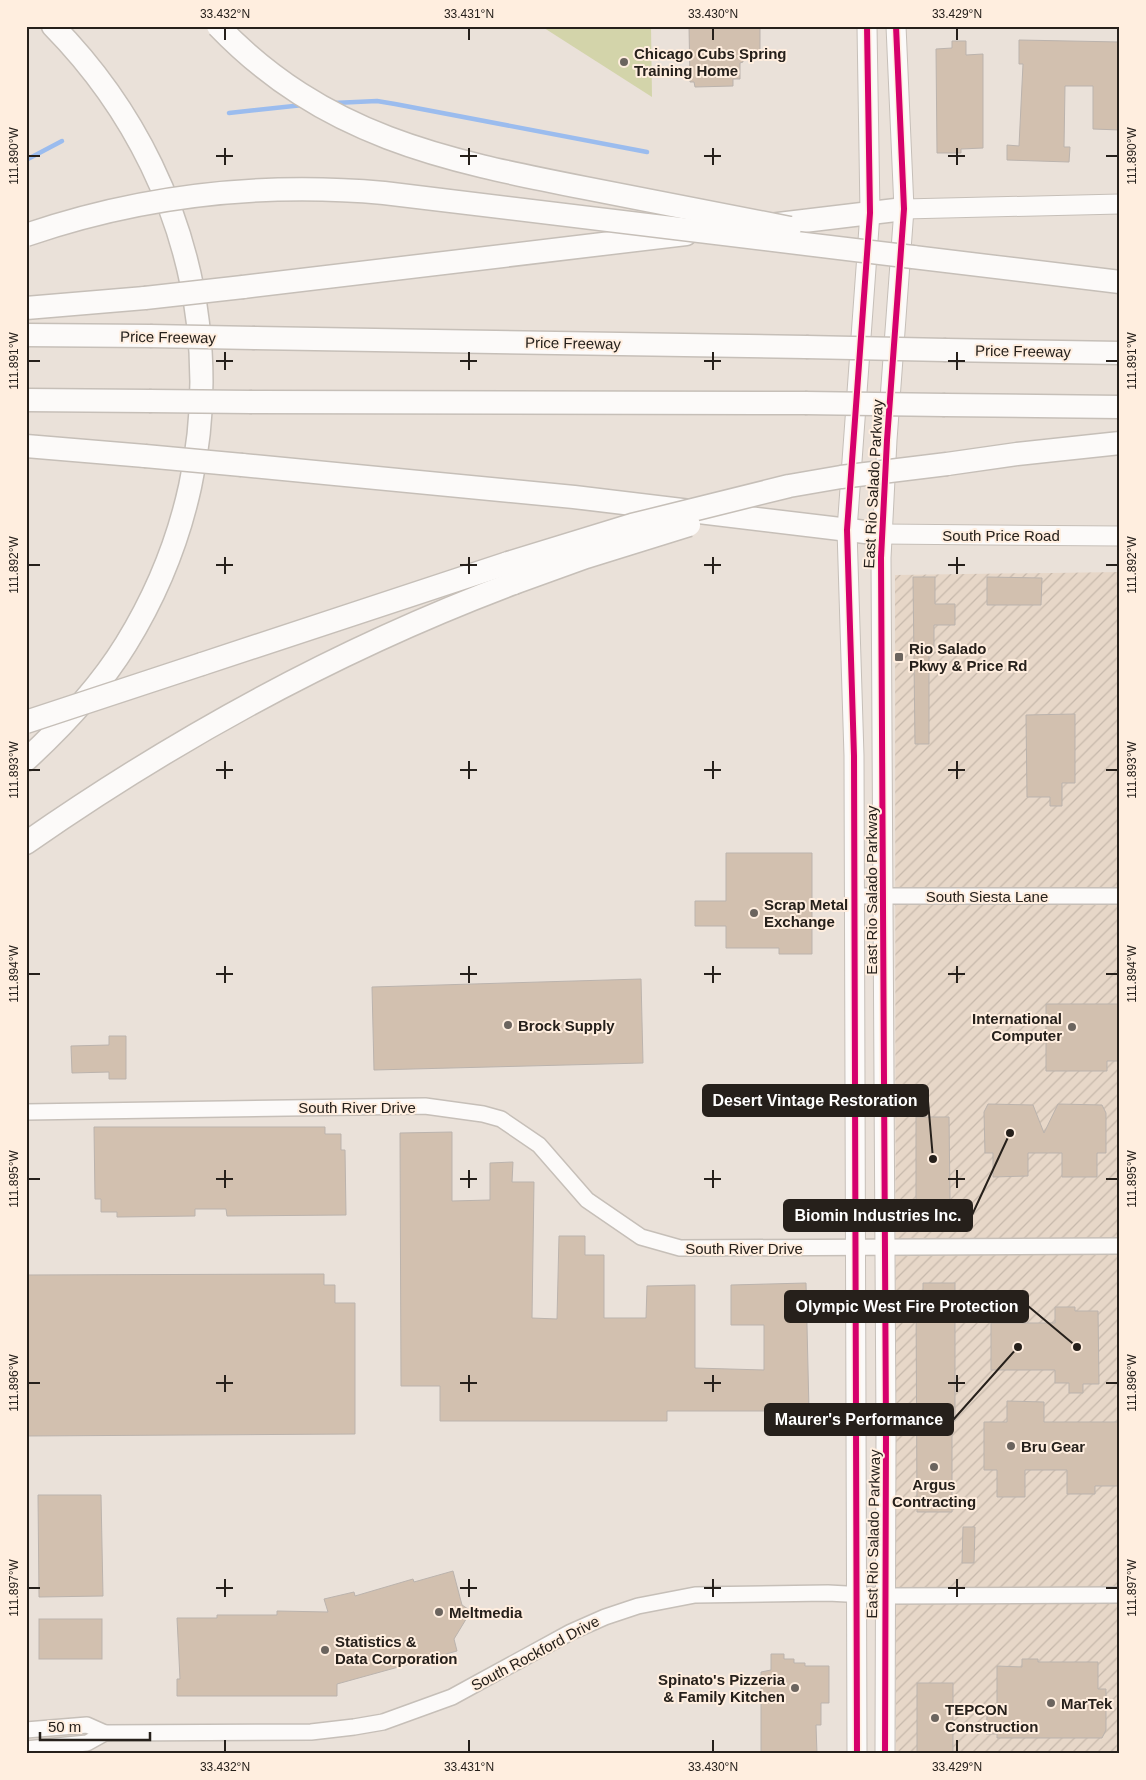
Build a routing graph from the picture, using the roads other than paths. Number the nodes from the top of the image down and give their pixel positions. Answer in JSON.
{"nodes":[{"id":1,"x":53,"y":26,"type":"edge"},
{"id":2,"x":218,"y":26,"type":"edge"},
{"id":3,"x":867,"y":26,"type":"edge"},
{"id":4,"x":896,"y":26,"type":"edge"},
{"id":5,"x":1120,"y":204,"type":"edge"},
{"id":6,"x":904,"y":209,"type":"junction"},
{"id":7,"x":870,"y":213,"type":"junction"},
{"id":8,"x":26,"y":235,"type":"edge"},
{"id":9,"x":913,"y":257,"type":"junction"},
{"id":10,"x":1120,"y":282,"type":"edge"},
{"id":11,"x":26,"y":308,"type":"edge"},
{"id":12,"x":26,"y":335,"type":"edge"},
{"id":13,"x":1120,"y":353,"type":"edge"},
{"id":14,"x":26,"y":400,"type":"edge"},
{"id":15,"x":1120,"y":407,"type":"edge"},
{"id":16,"x":1120,"y":443,"type":"edge"},
{"id":17,"x":26,"y":446,"type":"edge"},
{"id":18,"x":848,"y":530,"type":"junction"},
{"id":19,"x":882,"y":534,"type":"junction"},
{"id":20,"x":1120,"y":536,"type":"edge"},
{"id":21,"x":511,"y":573,"type":"junction"},
{"id":22,"x":26,"y":722,"type":"edge"},
{"id":23,"x":26,"y":760,"type":"edge"},
{"id":24,"x":26,"y":843,"type":"edge"},
{"id":25,"x":854,"y":896,"type":"junction"},
{"id":26,"x":883,"y":896,"type":"junction"},
{"id":27,"x":1120,"y":896,"type":"edge"},
{"id":28,"x":26,"y":1112,"type":"edge"},
{"id":29,"x":885,"y":1246,"type":"junction"},
{"id":30,"x":1120,"y":1246,"type":"edge"},
{"id":31,"x":856,"y":1247,"type":"junction"},
{"id":32,"x":857,"y":1594,"type":"junction"},
{"id":33,"x":1120,"y":1595,"type":"edge"},
{"id":34,"x":884,"y":1596,"type":"junction"},
{"id":35,"x":26,"y":1730,"type":"edge"},
{"id":36,"x":105,"y":1733,"type":"junction"},
{"id":37,"x":26,"y":1749,"type":"edge"},
{"id":38,"x":857,"y":1754,"type":"edge"},
{"id":39,"x":885,"y":1754,"type":"edge"}],
"edges":[{"from":1,"to":23,"type":"highway"},
{"from":2,"to":9,"type":"highway","bridge":true},
{"from":3,"to":7,"type":"main road","name":"East Rio Salado Parkway"},
{"from":4,"to":6,"type":"main road","name":"East Rio Salado Parkway"},
{"from":5,"to":6,"type":"main road"},
{"from":6,"to":7,"type":"highway"},
{"from":6,"to":19,"type":"main road","name":"East Rio Salado Parkway"},
{"from":7,"to":11,"type":"highway","bridge":true},
{"from":7,"to":18,"type":"main road","name":"East Rio Salado Parkway"},
{"from":8,"to":9,"type":"highway","bridge":true},
{"from":9,"to":10,"type":"highway"},
{"from":12,"to":13,"type":"highway","name":"Price Freeway","bridge":true},
{"from":14,"to":15,"type":"highway","bridge":true},
{"from":16,"to":21,"type":"highway","bridge":true},
{"from":17,"to":18,"type":"highway","bridge":true},
{"from":18,"to":19,"type":"highway"},
{"from":18,"to":25,"type":"main road","name":"East Rio Salado Parkway"},
{"from":19,"to":20,"type":"main road","name":"South Price Road"},
{"from":19,"to":26,"type":"main road","name":"East Rio Salado Parkway"},
{"from":21,"to":22,"type":"highway","bridge":true},
{"from":21,"to":24,"type":"highway"},
{"from":25,"to":26,"type":"street","name":"South Siesta Lane"},
{"from":25,"to":31,"type":"main road","name":"East Rio Salado Parkway"},
{"from":26,"to":27,"type":"street","name":"South Siesta Lane"},
{"from":26,"to":29,"type":"main road","name":"East Rio Salado Parkway"},
{"from":28,"to":31,"type":"street","name":"South River Drive"},
{"from":29,"to":30,"type":"street","name":"South River Drive"},
{"from":29,"to":31,"type":"street","name":"South River Drive"},
{"from":29,"to":34,"type":"main road","name":"East Rio Salado Parkway"},
{"from":31,"to":32,"type":"main road","name":"East Rio Salado Parkway"},
{"from":32,"to":34,"type":"street","name":"South Rockford Drive"},
{"from":32,"to":36,"type":"street","name":"South Rockford Drive"},
{"from":32,"to":38,"type":"main road","name":"East Rio Salado Parkway"},
{"from":33,"to":34,"type":"street","name":"South Rockford Drive"},
{"from":34,"to":39,"type":"main road","name":"East Rio Salado Parkway"},
{"from":35,"to":36,"type":"street","name":"South Rockford Drive"},
{"from":36,"to":37,"type":"street","name":"South Rockford Drive"}]}
